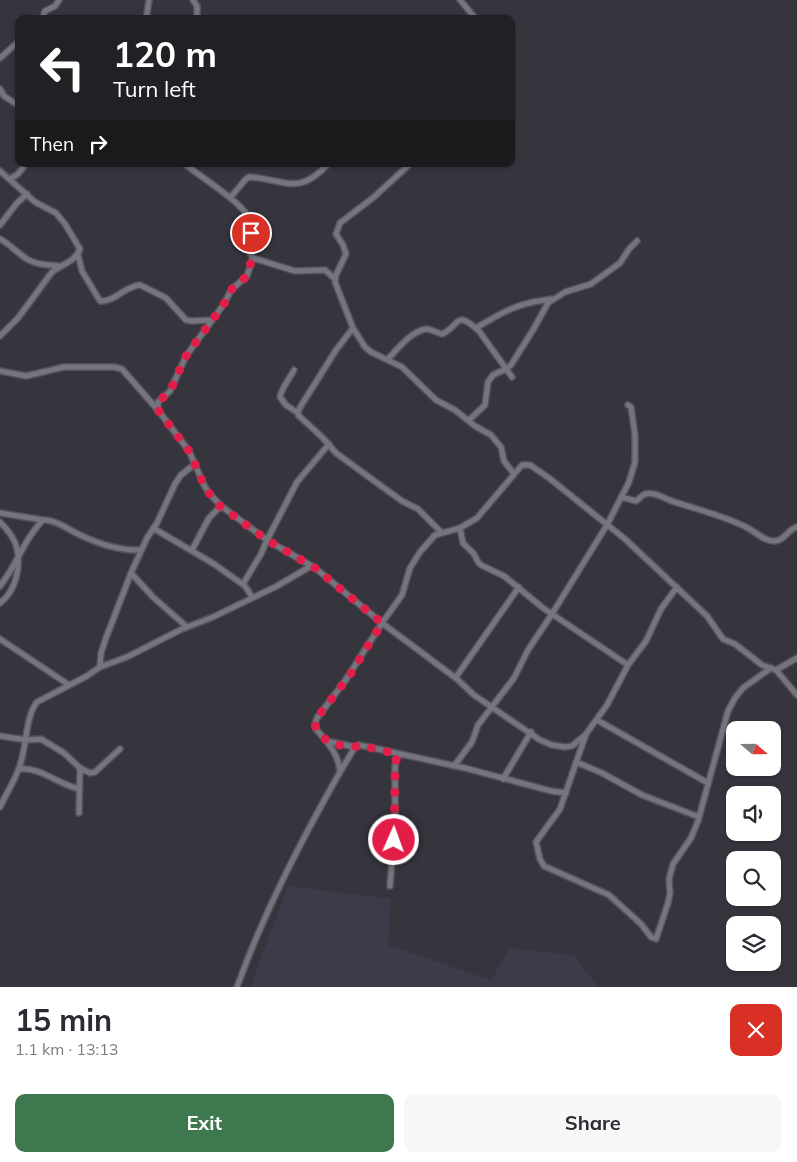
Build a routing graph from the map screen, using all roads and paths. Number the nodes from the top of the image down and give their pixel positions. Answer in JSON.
{"nodes":[{"id":1,"x":60,"y":0,"type":"edge"},
{"id":2,"x":148,"y":0,"type":"edge"},
{"id":3,"x":193,"y":0,"type":"edge"},
{"id":4,"x":460,"y":0,"type":"edge"},
{"id":5,"x":44,"y":15,"type":"edge"},
{"id":6,"x":147,"y":15,"type":"edge"},
{"id":7,"x":197,"y":15,"type":"edge"},
{"id":8,"x":473,"y":15,"type":"edge"},
{"id":9,"x":15,"y":45,"type":"edge"},
{"id":10,"x":0,"y":58,"type":"edge"},
{"id":11,"x":0,"y":89,"type":"edge"},
{"id":12,"x":15,"y":103,"type":"edge"},
{"id":13,"x":24,"y":167,"type":"edge"},
{"id":14,"x":189,"y":167,"type":"edge"},
{"id":15,"x":325,"y":167,"type":"edge"},
{"id":16,"x":407,"y":167,"type":"edge"},
{"id":17,"x":0,"y":171,"type":"edge"},
{"id":18,"x":10,"y":179,"type":"junction"},
{"id":19,"x":27,"y":194,"type":"junction"},
{"id":20,"x":230,"y":198,"type":"junction"},
{"id":21,"x":0,"y":226,"type":"edge"},
{"id":22,"x":0,"y":238,"type":"edge"},
{"id":23,"x":637,"y":241,"type":"dead end"},
{"id":24,"x":78,"y":255,"type":"junction"},
{"id":25,"x":252,"y":258,"type":"junction"},
{"id":26,"x":59,"y":266,"type":"junction"},
{"id":27,"x":335,"y":278,"type":"junction"},
{"id":28,"x":553,"y":299,"type":"junction"},
{"id":29,"x":212,"y":320,"type":"junction"},
{"id":30,"x":353,"y":328,"type":"junction"},
{"id":31,"x":476,"y":328,"type":"junction"},
{"id":32,"x":0,"y":336,"type":"edge"},
{"id":33,"x":388,"y":359,"type":"junction"},
{"id":34,"x":506,"y":369,"type":"junction"},
{"id":35,"x":294,"y":370,"type":"dead end"},
{"id":36,"x":0,"y":371,"type":"edge"},
{"id":37,"x":512,"y":377,"type":"dead end"},
{"id":38,"x":628,"y":405,"type":"dead end"},
{"id":39,"x":158,"y":410,"type":"junction"},
{"id":40,"x":298,"y":413,"type":"junction"},
{"id":41,"x":469,"y":420,"type":"junction"},
{"id":42,"x":329,"y":444,"type":"junction"},
{"id":43,"x":194,"y":464,"type":"junction"},
{"id":44,"x":514,"y":474,"type":"junction"},
{"id":45,"x":621,"y":498,"type":"junction"},
{"id":46,"x":220,"y":506,"type":"junction"},
{"id":47,"x":0,"y":513,"type":"edge"},
{"id":48,"x":43,"y":520,"type":"junction"},
{"id":49,"x":0,"y":522,"type":"edge"},
{"id":50,"x":607,"y":525,"type":"junction"},
{"id":51,"x":797,"y":527,"type":"edge"},
{"id":52,"x":153,"y":528,"type":"junction"},
{"id":53,"x":460,"y":528,"type":"junction"},
{"id":54,"x":441,"y":532,"type":"junction"},
{"id":55,"x":267,"y":540,"type":"junction"},
{"id":56,"x":142,"y":550,"type":"junction"},
{"id":57,"x":192,"y":550,"type":"junction"},
{"id":58,"x":18,"y":561,"type":"junction"},
{"id":59,"x":311,"y":566,"type":"junction"},
{"id":60,"x":131,"y":573,"type":"junction"},
{"id":61,"x":243,"y":584,"type":"junction"},
{"id":62,"x":0,"y":586,"type":"edge"},
{"id":63,"x":519,"y":587,"type":"junction"},
{"id":64,"x":677,"y":587,"type":"junction"},
{"id":65,"x":252,"y":597,"type":"junction"},
{"id":66,"x":0,"y":603,"type":"edge"},
{"id":67,"x":552,"y":614,"type":"junction"},
{"id":68,"x":382,"y":623,"type":"junction"},
{"id":69,"x":187,"y":627,"type":"junction"},
{"id":70,"x":0,"y":639,"type":"edge"},
{"id":71,"x":797,"y":658,"type":"edge"},
{"id":72,"x":628,"y":665,"type":"junction"},
{"id":73,"x":788,"y":665,"type":"junction"},
{"id":74,"x":100,"y":667,"type":"junction"},
{"id":75,"x":773,"y":669,"type":"junction"},
{"id":76,"x":456,"y":678,"type":"junction"},
{"id":77,"x":785,"y":680,"type":"junction"},
{"id":78,"x":69,"y":685,"type":"junction"},
{"id":79,"x":797,"y":696,"type":"edge"},
{"id":80,"x":492,"y":706,"type":"junction"},
{"id":81,"x":597,"y":720,"type":"junction"},
{"id":82,"x":530,"y":732,"type":"junction"},
{"id":83,"x":586,"y":734,"type":"junction"},
{"id":84,"x":0,"y":736,"type":"edge"},
{"id":85,"x":26,"y":740,"type":"junction"},
{"id":86,"x":326,"y":741,"type":"junction"},
{"id":87,"x":572,"y":746,"type":"junction"},
{"id":88,"x":355,"y":747,"type":"junction"},
{"id":89,"x":120,"y":749,"type":"dead end"},
{"id":90,"x":580,"y":750,"type":"junction"},
{"id":91,"x":397,"y":754,"type":"junction"},
{"id":92,"x":576,"y":762,"type":"junction"},
{"id":93,"x":454,"y":766,"type":"junction"},
{"id":94,"x":80,"y":768,"type":"junction"},
{"id":95,"x":19,"y":769,"type":"junction"},
{"id":96,"x":340,"y":772,"type":"junction"},
{"id":97,"x":504,"y":779,"type":"junction"},
{"id":98,"x":708,"y":783,"type":"junction"},
{"id":99,"x":80,"y":789,"type":"junction"},
{"id":100,"x":566,"y":793,"type":"junction"},
{"id":101,"x":0,"y":807,"type":"edge"},
{"id":102,"x":79,"y":813,"type":"dead end"},
{"id":103,"x":699,"y":817,"type":"junction"},
{"id":104,"x":390,"y":886,"type":"dead end"},
{"id":105,"x":237,"y":987,"type":"edge"}],
"edges":[{"from":1,"to":5,"type":"street"},
{"from":2,"to":6,"type":"street"},
{"from":3,"to":7,"type":"street"},
{"from":4,"to":8,"type":"street"},
{"from":9,"to":10,"type":"street"},
{"from":11,"to":12,"type":"street"},
{"from":13,"to":18,"type":"street"},
{"from":14,"to":20,"type":"street"},
{"from":15,"to":20,"type":"street"},
{"from":16,"to":27,"type":"street"},
{"from":17,"to":18,"type":"street"},
{"from":18,"to":19,"type":"street"},
{"from":19,"to":21,"type":"street"},
{"from":19,"to":24,"type":"street"},
{"from":20,"to":25,"type":"street"},
{"from":22,"to":26,"type":"street"},
{"from":23,"to":28,"type":"street"},
{"from":24,"to":26,"type":"street"},
{"from":24,"to":29,"type":"street"},
{"from":25,"to":27,"type":"street"},
{"from":25,"to":29,"type":"street"},
{"from":26,"to":32,"type":"street"},
{"from":27,"to":30,"type":"street"},
{"from":28,"to":31,"type":"street"},
{"from":28,"to":34,"type":"street"},
{"from":29,"to":39,"type":"street"},
{"from":30,"to":33,"type":"street"},
{"from":30,"to":40,"type":"street"},
{"from":31,"to":33,"type":"street"},
{"from":31,"to":34,"type":"street"},
{"from":33,"to":41,"type":"street"},
{"from":34,"to":37,"type":"street"},
{"from":34,"to":41,"type":"street"},
{"from":35,"to":40,"type":"street"},
{"from":36,"to":39,"type":"street"},
{"from":38,"to":45,"type":"street"},
{"from":39,"to":43,"type":"street"},
{"from":40,"to":42,"type":"street"},
{"from":41,"to":44,"type":"street"},
{"from":42,"to":54,"type":"street"},
{"from":42,"to":55,"type":"street"},
{"from":43,"to":46,"type":"street"},
{"from":43,"to":52,"type":"street"},
{"from":44,"to":50,"type":"street"},
{"from":44,"to":53,"type":"street"},
{"from":45,"to":50,"type":"street"},
{"from":45,"to":51,"type":"street"},
{"from":46,"to":55,"type":"street"},
{"from":46,"to":57,"type":"street"},
{"from":47,"to":48,"type":"street"},
{"from":48,"to":56,"type":"street"},
{"from":48,"to":58,"type":"street"},
{"from":49,"to":58,"type":"street"},
{"from":50,"to":64,"type":"street"},
{"from":50,"to":67,"type":"street"},
{"from":52,"to":56,"type":"street"},
{"from":52,"to":57,"type":"street"},
{"from":53,"to":54,"type":"street"},
{"from":53,"to":63,"type":"street"},
{"from":54,"to":68,"type":"street"},
{"from":55,"to":59,"type":"street"},
{"from":55,"to":61,"type":"street"},
{"from":56,"to":60,"type":"street"},
{"from":57,"to":61,"type":"street"},
{"from":58,"to":62,"type":"street"},
{"from":58,"to":66,"type":"street"},
{"from":59,"to":65,"type":"street"},
{"from":59,"to":68,"type":"street"},
{"from":60,"to":69,"type":"street"},
{"from":60,"to":74,"type":"street"},
{"from":61,"to":65,"type":"street"},
{"from":63,"to":67,"type":"street"},
{"from":63,"to":76,"type":"street"},
{"from":64,"to":72,"type":"street"},
{"from":64,"to":75,"type":"street"},
{"from":65,"to":69,"type":"street"},
{"from":67,"to":72,"type":"street"},
{"from":67,"to":80,"type":"street"},
{"from":68,"to":76,"type":"street"},
{"from":68,"to":86,"type":"street"},
{"from":69,"to":74,"type":"street"},
{"from":70,"to":78,"type":"street"},
{"from":71,"to":73,"type":"street"},
{"from":72,"to":81,"type":"street"},
{"from":73,"to":75,"type":"street"},
{"from":73,"to":77,"type":"street"},
{"from":74,"to":78,"type":"street"},
{"from":75,"to":77,"type":"street"},
{"from":75,"to":98,"type":"street"},
{"from":76,"to":80,"type":"street"},
{"from":77,"to":79,"type":"street"},
{"from":78,"to":85,"type":"street"},
{"from":80,"to":82,"type":"street"},
{"from":80,"to":93,"type":"street"},
{"from":81,"to":83,"type":"street"},
{"from":81,"to":98,"type":"street"},
{"from":82,"to":87,"type":"street"},
{"from":82,"to":97,"type":"street"},
{"from":83,"to":87,"type":"street"},
{"from":83,"to":90,"type":"street"},
{"from":84,"to":85,"type":"street"},
{"from":85,"to":94,"type":"street"},
{"from":85,"to":95,"type":"street"},
{"from":86,"to":88,"type":"street"},
{"from":86,"to":96,"type":"street"},
{"from":87,"to":90,"type":"street"},
{"from":88,"to":91,"type":"street"},
{"from":88,"to":96,"type":"street"},
{"from":89,"to":94,"type":"street"},
{"from":90,"to":92,"type":"street"},
{"from":91,"to":93,"type":"street"},
{"from":91,"to":104,"type":"street"},
{"from":92,"to":100,"type":"street"},
{"from":92,"to":103,"type":"street"},
{"from":93,"to":97,"type":"street"},
{"from":94,"to":99,"type":"street"},
{"from":95,"to":99,"type":"street"},
{"from":95,"to":101,"type":"street"},
{"from":96,"to":105,"type":"street"},
{"from":97,"to":100,"type":"street"},
{"from":98,"to":103,"type":"street"},
{"from":99,"to":102,"type":"street"},
{"from":100,"to":103,"type":"street"}]}
